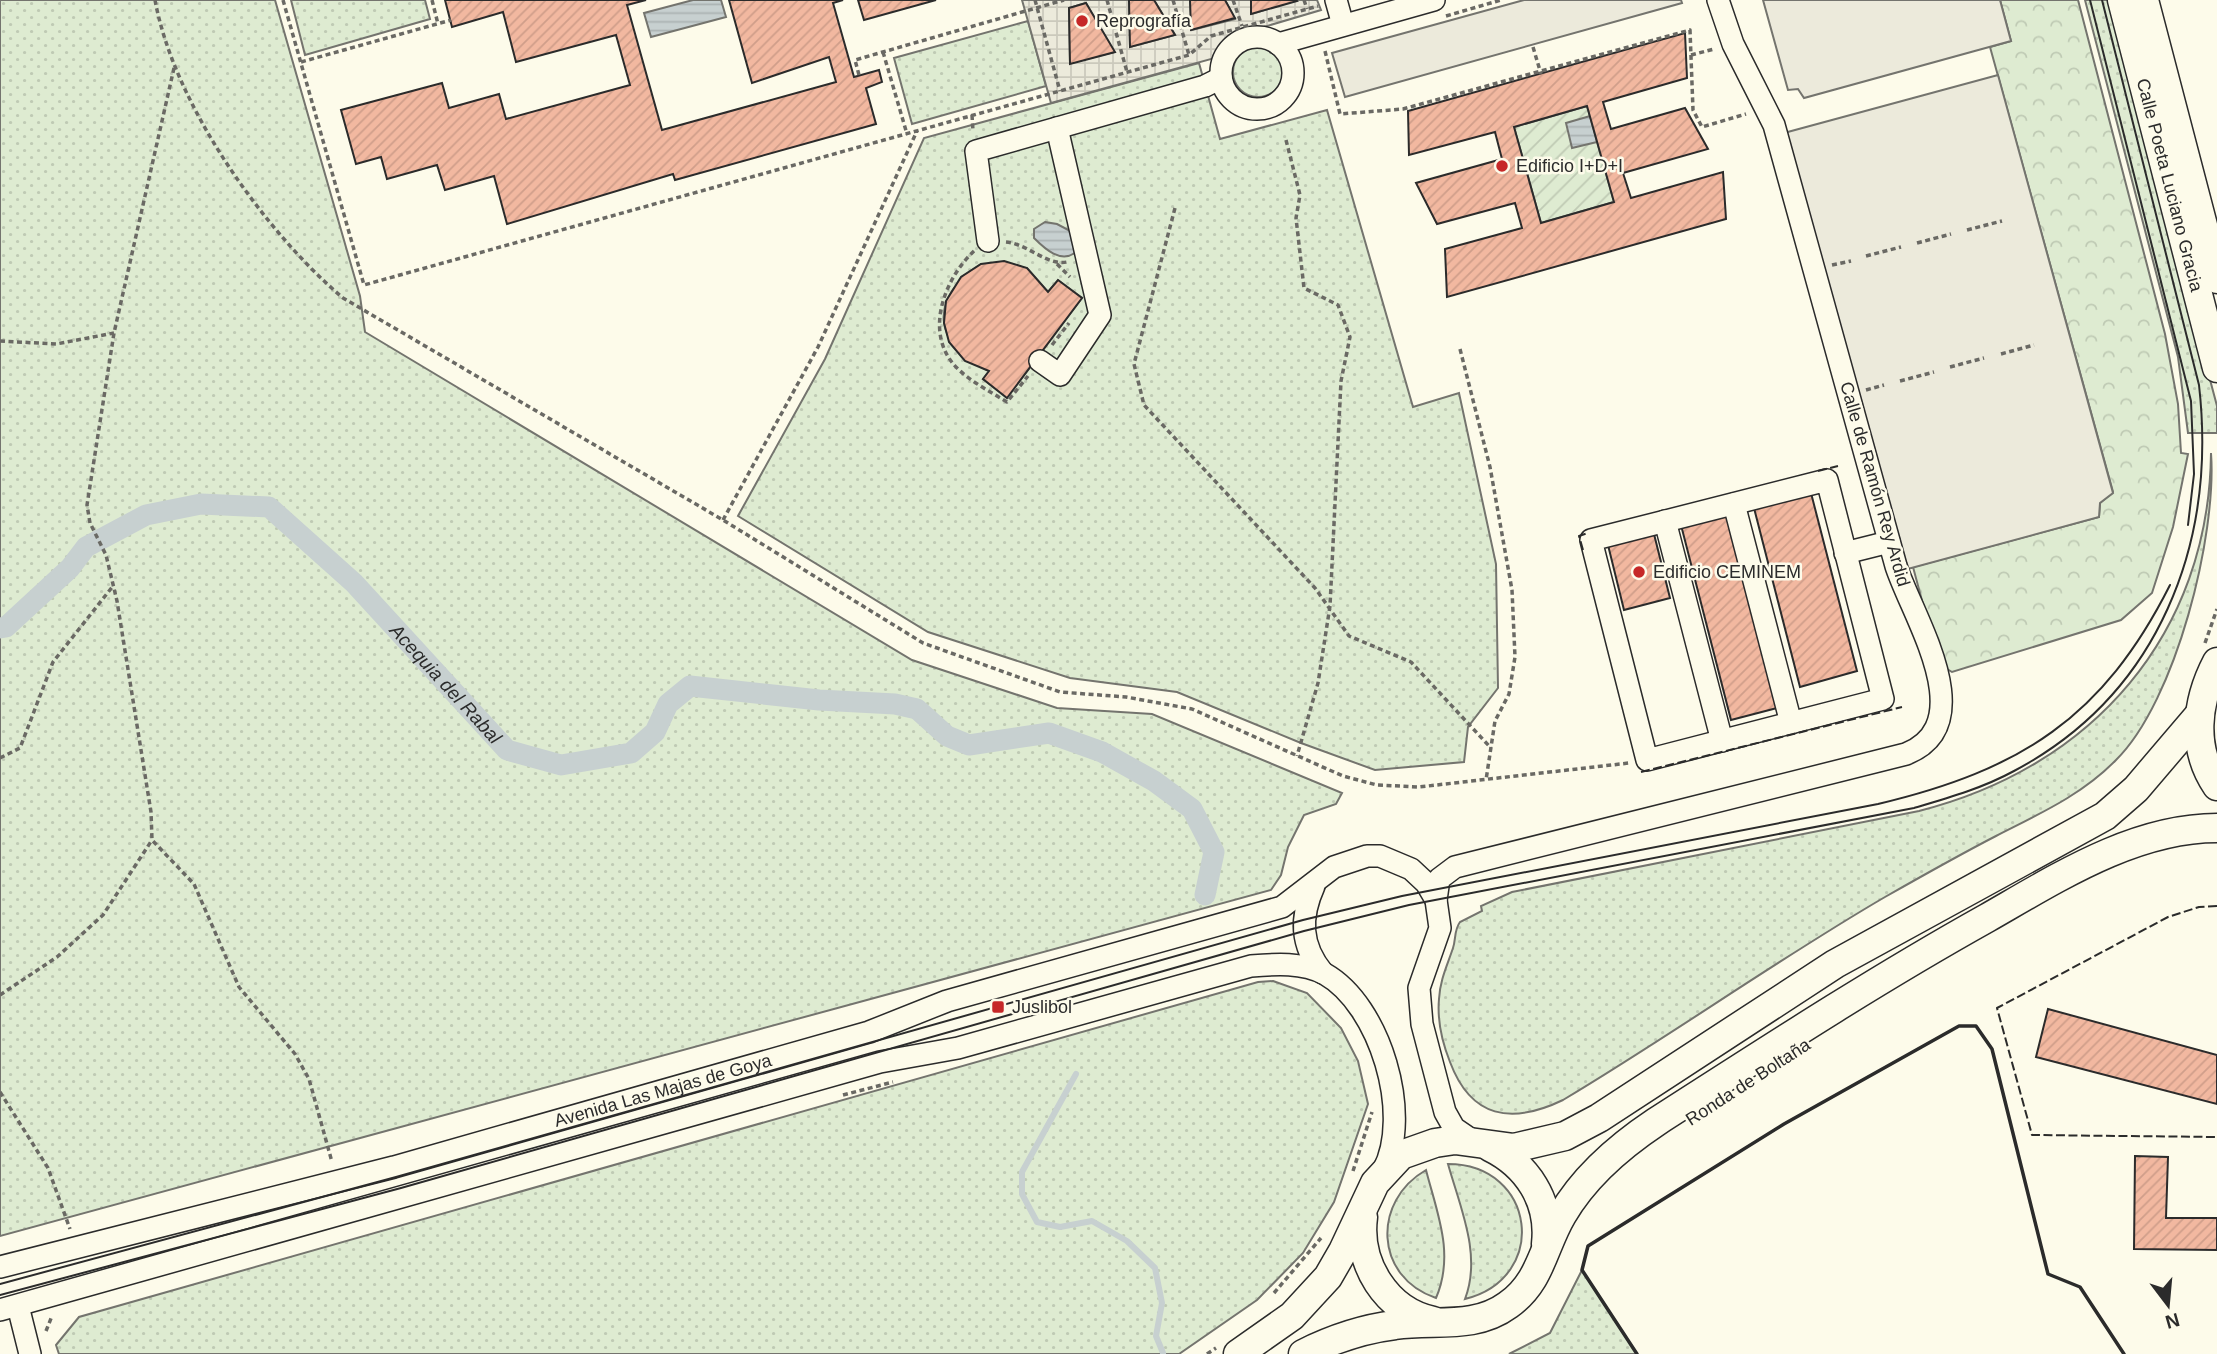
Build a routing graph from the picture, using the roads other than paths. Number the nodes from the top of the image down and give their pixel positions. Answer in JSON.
{"nodes":[{"id":1,"x":1336,"y":0,"type":"edge"},
{"id":2,"x":1434,"y":0,"type":"edge"},
{"id":3,"x":1718,"y":0,"type":"edge"},
{"id":4,"x":2122,"y":0,"type":"edge"},
{"id":5,"x":2144,"y":0,"type":"edge"},
{"id":6,"x":1411,"y":3,"type":"edge"},
{"id":7,"x":1343,"y":25,"type":"junction"},
{"id":8,"x":1284,"y":50,"type":"junction"},
{"id":9,"x":1221,"y":78,"type":"junction"},
{"id":10,"x":1057,"y":128,"type":"junction"},
{"id":11,"x":988,"y":241,"type":"road end"},
{"id":12,"x":2217,"y":279,"type":"edge"},
{"id":13,"x":1040,"y":361,"type":"road end"},
{"id":14,"x":2217,"y":368,"type":"edge"},
{"id":15,"x":1734,"y":504,"type":"junction"},
{"id":16,"x":1665,"y":521,"type":"junction"},
{"id":17,"x":1889,"y":542,"type":"junction"},
{"id":18,"x":1845,"y":554,"type":"junction"},
{"id":19,"x":2217,"y":662,"type":"edge"},
{"id":20,"x":2199,"y":715,"type":"junction"},
{"id":21,"x":1791,"y":723,"type":"junction"},
{"id":22,"x":1722,"y":741,"type":"junction"},
{"id":23,"x":2217,"y":786,"type":"edge"},
{"id":24,"x":2217,"y":828,"type":"edge"},
{"id":25,"x":1315,"y":884,"type":"junction"},
{"id":26,"x":1436,"y":900,"type":"junction"},
{"id":27,"x":1323,"y":973,"type":"junction"},
{"id":28,"x":1480,"y":1143,"type":"junction"},
{"id":29,"x":1383,"y":1172,"type":"junction"},
{"id":30,"x":1364,"y":1209,"type":"junction"},
{"id":31,"x":1543,"y":1259,"type":"junction"},
{"id":32,"x":0,"y":1267,"type":"edge"},
{"id":33,"x":9,"y":1308,"type":"edge"},
{"id":34,"x":1450,"y":1324,"type":"junction"},
{"id":35,"x":1228,"y":1351,"type":"edge"},
{"id":36,"x":30,"y":1354,"type":"edge"},
{"id":37,"x":1303,"y":1354,"type":"edge"}],
"edges":[{"from":1,"to":7,"type":"street"},
{"from":2,"to":6,"type":"street"},
{"from":3,"to":17,"type":"street","name":"Calle de Ramón Rey Ardid"},
{"from":4,"to":14,"type":"main road","name":"Calle Poeta Luciano Gracia"},
{"from":5,"to":12,"type":"main road","name":"Calle Poeta Luciano Gracia"},
{"from":6,"to":7,"type":"street"},
{"from":7,"to":8,"type":"street"},
{"from":8,"to":9,"type":"street"},
{"from":8,"to":9,"type":"street"},
{"from":9,"to":10,"type":"street"},
{"from":10,"to":11,"type":"street"},
{"from":10,"to":13,"type":"street"},
{"from":15,"to":16,"type":"street"},
{"from":15,"to":18,"type":"street"},
{"from":15,"to":21,"type":"street"},
{"from":16,"to":22,"type":"street"},
{"from":16,"to":22,"type":"street"},
{"from":17,"to":18,"type":"street"},
{"from":17,"to":26,"type":"street","name":"Calle de Ramón Rey Ardid"},
{"from":18,"to":21,"type":"street"},
{"from":19,"to":20,"type":"main road"},
{"from":20,"to":23,"type":"main road"},
{"from":20,"to":28,"type":"main road","name":"Ronda de Boltaña"},
{"from":21,"to":22,"type":"street"},
{"from":24,"to":31,"type":"main road","name":"Ronda de Boltaña"},
{"from":25,"to":26,"type":"street","name":"Avenida Las Majas de Goya"},
{"from":25,"to":27,"type":"street"},
{"from":25,"to":32,"type":"street","name":"Avenida Las Majas de Goya"},
{"from":26,"to":28,"type":"street"},
{"from":27,"to":29,"type":"street"},
{"from":27,"to":33,"type":"street","name":"Avenida Las Majas de Goya"},
{"from":28,"to":29,"type":"main road","name":"Ronda de Boltaña"},
{"from":28,"to":31,"type":"main road","name":"Ronda de Boltaña"},
{"from":29,"to":30,"type":"main road","name":"Ronda de Boltaña"},
{"from":30,"to":34,"type":"main road","name":"Ronda de Boltaña"},
{"from":30,"to":35,"type":"main road","name":"Ronda de Boltaña"},
{"from":31,"to":34,"type":"main road","name":"Ronda de Boltaña"},
{"from":33,"to":36,"type":"street"},
{"from":34,"to":37,"type":"main road","name":"Ronda de Boltaña"}]}
